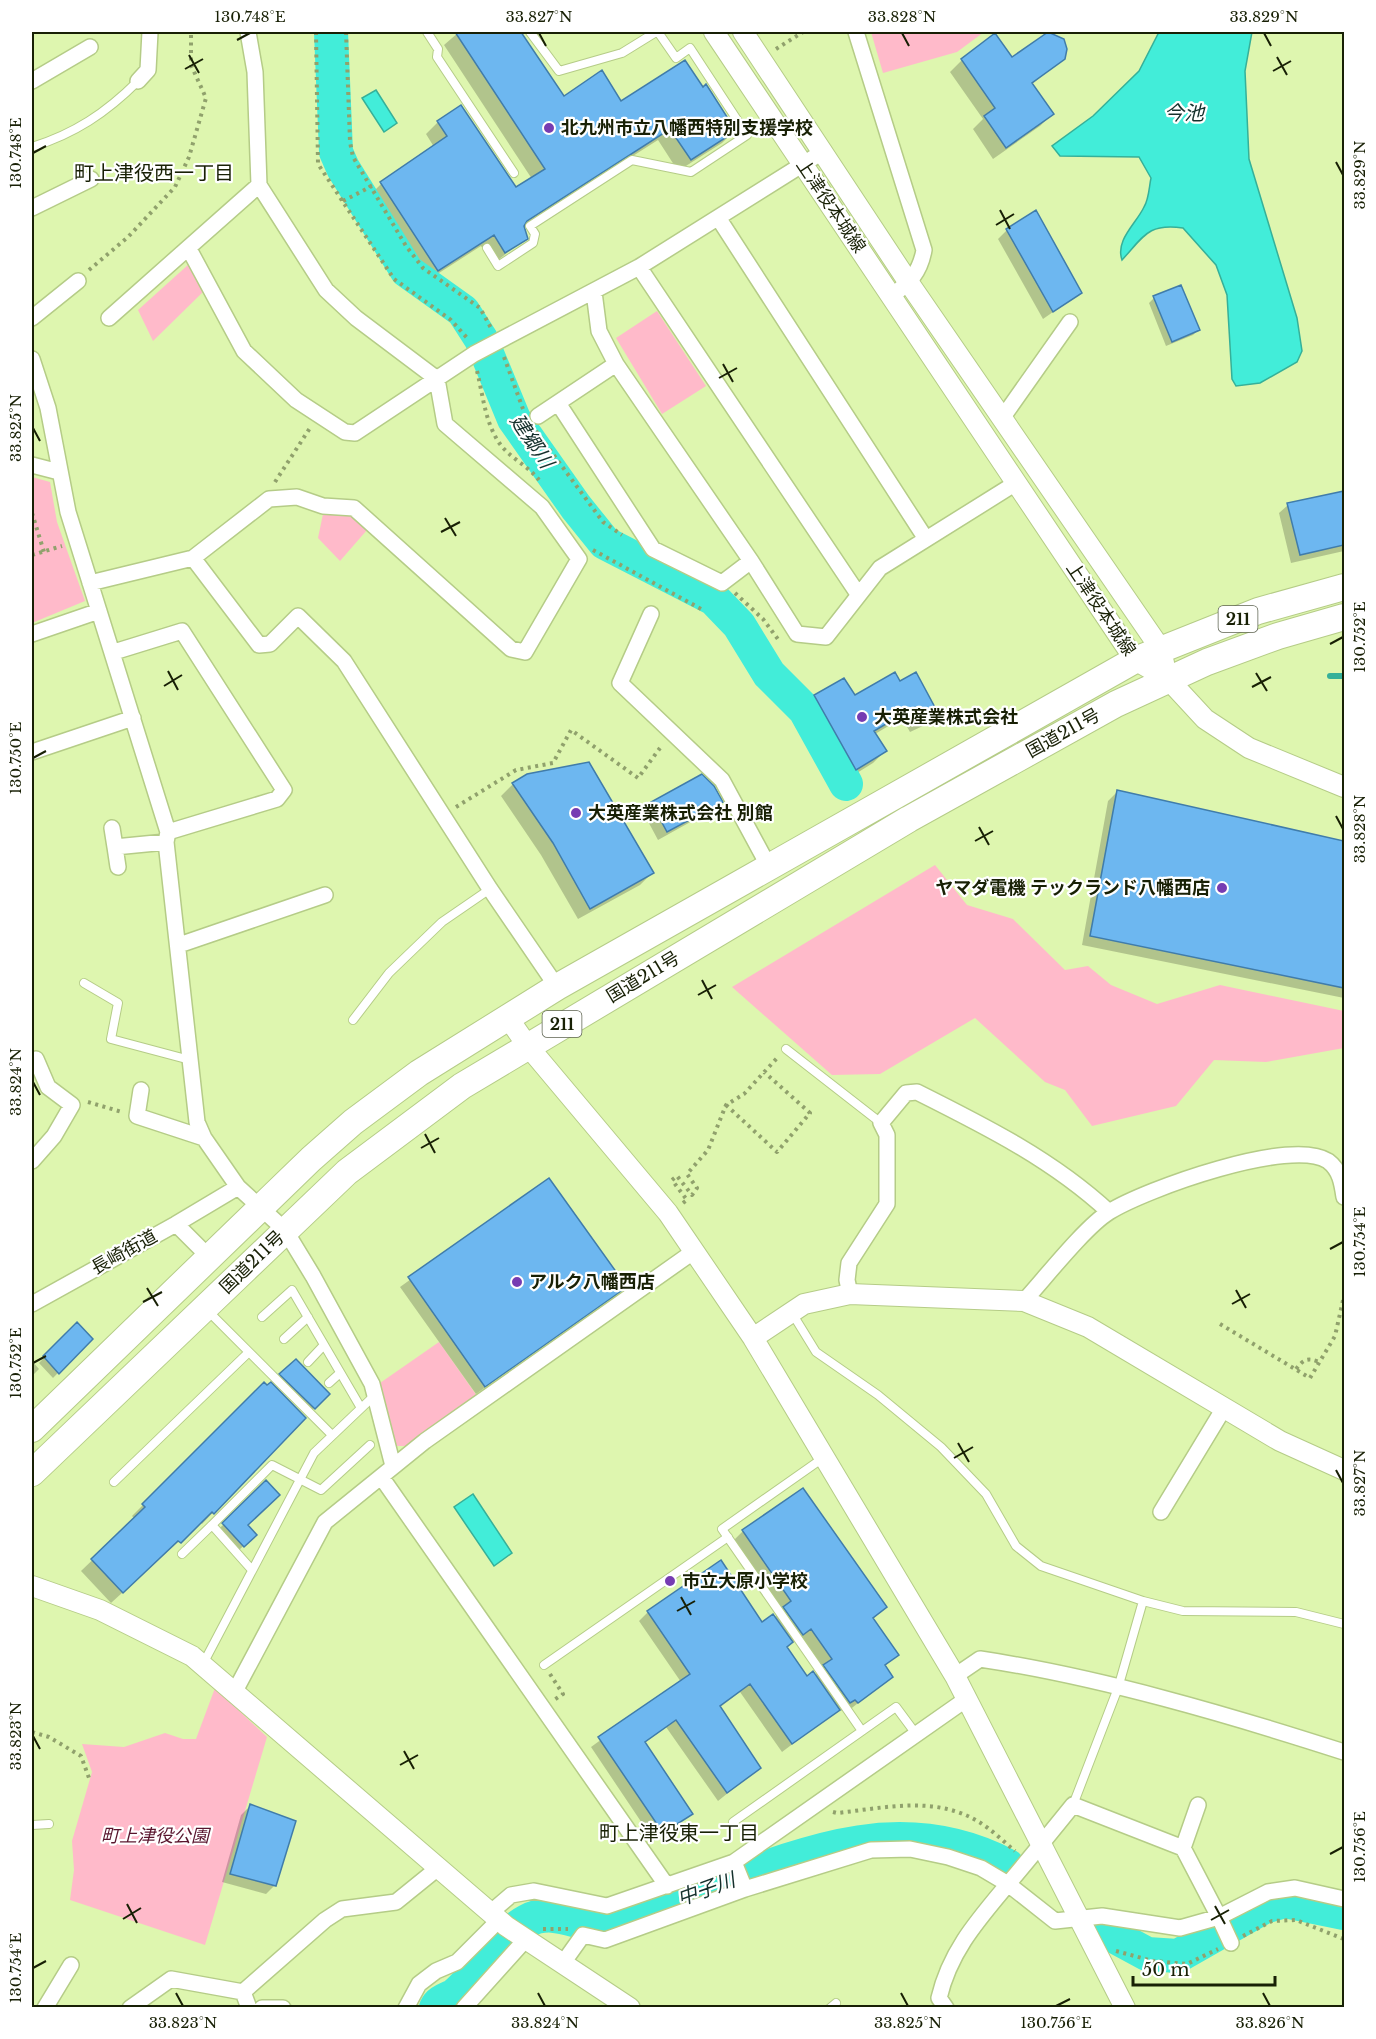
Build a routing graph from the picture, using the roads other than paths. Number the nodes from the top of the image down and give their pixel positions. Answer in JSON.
{"nodes":[{"id":1,"x":150,"y":32,"type":"edge"},
{"id":2,"x":248,"y":32,"type":"edge"},
{"id":3,"x":427,"y":32,"type":"edge"},
{"id":4,"x":530,"y":32,"type":"edge"},
{"id":5,"x":657,"y":32,"type":"edge"},
{"id":6,"x":714,"y":32,"type":"edge"},
{"id":7,"x":743,"y":32,"type":"edge"},
{"id":8,"x":856,"y":32,"type":"edge"},
{"id":9,"x":90,"y":46,"type":"dead end"},
{"id":10,"x":32,"y":81,"type":"edge"},
{"id":11,"x":138,"y":81,"type":"joint"},
{"id":12,"x":32,"y":147,"type":"edge"},
{"id":13,"x":824,"y":151,"type":"junction"},
{"id":14,"x":804,"y":165,"type":"junction"},
{"id":15,"x":514,"y":172,"type":"dead end"},
{"id":16,"x":91,"y":179,"type":"dead end"},
{"id":17,"x":258,"y":185,"type":"junction"},
{"id":18,"x":32,"y":208,"type":"edge"},
{"id":19,"x":719,"y":219,"type":"junction"},
{"id":20,"x":487,"y":248,"type":"dead end"},
{"id":21,"x":189,"y":249,"type":"junction"},
{"id":22,"x":639,"y":267,"type":"junction"},
{"id":23,"x":78,"y":281,"type":"road end"},
{"id":24,"x":909,"y":283,"type":"junction"},
{"id":25,"x":594,"y":292,"type":"junction"},
{"id":26,"x":891,"y":296,"type":"junction"},
{"id":27,"x":32,"y":318,"type":"edge"},
{"id":28,"x":109,"y":318,"type":"dead end"},
{"id":29,"x":1070,"y":322,"type":"dead end"},
{"id":30,"x":32,"y":359,"type":"edge"},
{"id":31,"x":616,"y":364,"type":"junction"},
{"id":32,"x":437,"y":379,"type":"junction"},
{"id":33,"x":558,"y":403,"type":"junction"},
{"id":34,"x":531,"y":417,"type":"road end"},
{"id":35,"x":1003,"y":417,"type":"junction"},
{"id":36,"x":32,"y":465,"type":"edge"},
{"id":37,"x":59,"y":471,"type":"junction"},
{"id":38,"x":1017,"y":483,"type":"junction"},
{"id":39,"x":926,"y":539,"type":"junction"},
{"id":40,"x":193,"y":558,"type":"junction"},
{"id":41,"x":752,"y":561,"type":"junction"},
{"id":42,"x":90,"y":583,"type":"junction"},
{"id":43,"x":1344,"y":587,"type":"edge"},
{"id":44,"x":858,"y":594,"type":"junction"},
{"id":45,"x":99,"y":611,"type":"junction"},
{"id":46,"x":651,"y":614,"type":"dead end"},
{"id":47,"x":1344,"y":617,"type":"edge"},
{"id":48,"x":32,"y":634,"type":"edge"},
{"id":49,"x":1160,"y":648,"type":"junction"},
{"id":50,"x":114,"y":652,"type":"junction"},
{"id":51,"x":1135,"y":660,"type":"junction"},
{"id":52,"x":1168,"y":679,"type":"junction"},
{"id":53,"x":133,"y":718,"type":"junction"},
{"id":54,"x":32,"y":752,"type":"edge"},
{"id":55,"x":1344,"y":787,"type":"edge"},
{"id":56,"x":112,"y":828,"type":"dead end"},
{"id":57,"x":167,"y":837,"type":"junction"},
{"id":58,"x":115,"y":847,"type":"junction"},
{"id":59,"x":118,"y":867,"type":"dead end"},
{"id":60,"x":769,"y":867,"type":"junction"},
{"id":61,"x":490,"y":889,"type":"junction"},
{"id":62,"x":325,"y":895,"type":"dead end"},
{"id":63,"x":179,"y":945,"type":"junction"},
{"id":64,"x":84,"y":983,"type":"dead end"},
{"id":65,"x":557,"y":987,"type":"junction"},
{"id":66,"x":508,"y":1018,"type":"junction"},
{"id":67,"x":353,"y":1020,"type":"dead end"},
{"id":68,"x":527,"y":1045,"type":"junction"},
{"id":69,"x":786,"y":1049,"type":"road end"},
{"id":70,"x":36,"y":1059,"type":"dead end"},
{"id":71,"x":191,"y":1060,"type":"junction"},
{"id":72,"x":141,"y":1090,"type":"dead end"},
{"id":73,"x":880,"y":1123,"type":"junction"},
{"id":74,"x":204,"y":1138,"type":"junction"},
{"id":75,"x":32,"y":1161,"type":"edge"},
{"id":76,"x":238,"y":1187,"type":"junction"},
{"id":77,"x":1344,"y":1197,"type":"edge"},
{"id":78,"x":260,"y":1207,"type":"junction"},
{"id":79,"x":1109,"y":1212,"type":"junction"},
{"id":80,"x":176,"y":1224,"type":"junction"},
{"id":81,"x":285,"y":1230,"type":"junction"},
{"id":82,"x":693,"y":1252,"type":"junction"},
{"id":83,"x":210,"y":1258,"type":"junction"},
{"id":84,"x":850,"y":1294,"type":"junction"},
{"id":85,"x":1024,"y":1301,"type":"junction"},
{"id":86,"x":32,"y":1304,"type":"edge"},
{"id":87,"x":204,"y":1307,"type":"junction"},
{"id":88,"x":791,"y":1312,"type":"junction"},
{"id":89,"x":262,"y":1317,"type":"dead end"},
{"id":90,"x":308,"y":1317,"type":"junction"},
{"id":91,"x":753,"y":1338,"type":"junction"},
{"id":92,"x":284,"y":1339,"type":"dead end"},
{"id":93,"x":324,"y":1346,"type":"junction"},
{"id":94,"x":249,"y":1352,"type":"junction"},
{"id":95,"x":308,"y":1362,"type":"dead end"},
{"id":96,"x":340,"y":1373,"type":"junction"},
{"id":97,"x":329,"y":1383,"type":"dead end"},
{"id":98,"x":375,"y":1395,"type":"junction"},
{"id":99,"x":361,"y":1408,"type":"junction"},
{"id":100,"x":1224,"y":1408,"type":"junction"},
{"id":101,"x":32,"y":1429,"type":"edge"},
{"id":102,"x":332,"y":1435,"type":"junction"},
{"id":103,"x":370,"y":1445,"type":"dead end"},
{"id":104,"x":824,"y":1457,"type":"junction"},
{"id":105,"x":393,"y":1466,"type":"junction"},
{"id":106,"x":1344,"y":1470,"type":"edge"},
{"id":107,"x":32,"y":1473,"type":"edge"},
{"id":108,"x":382,"y":1478,"type":"junction"},
{"id":109,"x":300,"y":1480,"type":"junction"},
{"id":110,"x":114,"y":1482,"type":"dead end"},
{"id":111,"x":1161,"y":1512,"type":"dead end"},
{"id":112,"x":212,"y":1525,"type":"junction"},
{"id":113,"x":728,"y":1537,"type":"junction"},
{"id":114,"x":182,"y":1554,"type":"dead end"},
{"id":115,"x":252,"y":1570,"type":"junction"},
{"id":116,"x":32,"y":1586,"type":"edge"},
{"id":117,"x":1143,"y":1601,"type":"junction"},
{"id":118,"x":1344,"y":1624,"type":"edge"},
{"id":119,"x":203,"y":1665,"type":"junction"},
{"id":120,"x":544,"y":1665,"type":"dead end"},
{"id":121,"x":955,"y":1676,"type":"junction"},
{"id":122,"x":1118,"y":1689,"type":"junction"},
{"id":123,"x":234,"y":1693,"type":"junction"},
{"id":124,"x":968,"y":1698,"type":"junction"},
{"id":125,"x":862,"y":1731,"type":"junction"},
{"id":126,"x":916,"y":1734,"type":"junction"},
{"id":127,"x":1344,"y":1752,"type":"edge"},
{"id":128,"x":1073,"y":1805,"type":"junction"},
{"id":129,"x":1198,"y":1805,"type":"dead end"},
{"id":130,"x":733,"y":1822,"type":"dead end"},
{"id":131,"x":49,"y":1824,"type":"dead end"},
{"id":132,"x":32,"y":1825,"type":"edge"},
{"id":133,"x":1043,"y":1842,"type":"junction"},
{"id":134,"x":1183,"y":1848,"type":"junction"},
{"id":135,"x":734,"y":1863,"type":"junction"},
{"id":136,"x":438,"y":1868,"type":"junction"},
{"id":137,"x":1008,"y":1884,"type":"junction"},
{"id":138,"x":668,"y":1886,"type":"junction"},
{"id":139,"x":745,"y":1889,"type":"junction"},
{"id":140,"x":1344,"y":1899,"type":"edge"},
{"id":141,"x":1078,"y":1917,"type":"junction"},
{"id":142,"x":1219,"y":1917,"type":"junction"},
{"id":143,"x":508,"y":1927,"type":"junction"},
{"id":144,"x":1231,"y":1942,"type":"dead end"},
{"id":145,"x":563,"y":1963,"type":"junction"},
{"id":146,"x":71,"y":1965,"type":"dead end"},
{"id":147,"x":243,"y":1992,"type":"junction"},
{"id":148,"x":938,"y":2004,"type":"edge"},
{"id":149,"x":45,"y":2007,"type":"edge"},
{"id":150,"x":130,"y":2007,"type":"edge"},
{"id":151,"x":249,"y":2007,"type":"edge"},
{"id":152,"x":262,"y":2007,"type":"edge"},
{"id":153,"x":283,"y":2007,"type":"edge"},
{"id":154,"x":406,"y":2007,"type":"edge"},
{"id":155,"x":464,"y":2007,"type":"edge"},
{"id":156,"x":630,"y":2007,"type":"edge"},
{"id":157,"x":1125,"y":2007,"type":"edge"}],
"edges":[{"from":1,"to":11,"type":"street"},
{"from":2,"to":17,"type":"street"},
{"from":3,"to":15,"type":"lane"},
{"from":4,"to":5,"type":"lane"},
{"from":5,"to":20,"type":"lane"},
{"from":6,"to":14,"type":"street","name":"上津役本城線"},
{"from":7,"to":13,"type":"street","name":"上津役本城線"},
{"from":8,"to":24,"type":"street"},
{"from":9,"to":10,"type":"street"},
{"from":11,"to":12,"type":"lane"},
{"from":13,"to":14,"type":"street"},
{"from":13,"to":24,"type":"street","name":"上津役本城線"},
{"from":14,"to":19,"type":"street"},
{"from":14,"to":26,"type":"street","name":"上津役本城線"},
{"from":16,"to":18,"type":"street"},
{"from":17,"to":21,"type":"street"},
{"from":17,"to":32,"type":"street"},
{"from":19,"to":22,"type":"street"},
{"from":19,"to":39,"type":"street"},
{"from":21,"to":28,"type":"street"},
{"from":21,"to":32,"type":"street"},
{"from":22,"to":25,"type":"street"},
{"from":22,"to":44,"type":"street"},
{"from":23,"to":27,"type":"street"},
{"from":24,"to":26,"type":"street"},
{"from":24,"to":35,"type":"street","name":"上津役本城線"},
{"from":25,"to":31,"type":"street"},
{"from":25,"to":32,"type":"street"},
{"from":26,"to":38,"type":"street","name":"上津役本城線"},
{"from":29,"to":35,"type":"street"},
{"from":30,"to":37,"type":"street"},
{"from":31,"to":33,"type":"street"},
{"from":31,"to":41,"type":"street"},
{"from":32,"to":40,"type":"street"},
{"from":33,"to":34,"type":"street"},
{"from":33,"to":41,"type":"street"},
{"from":35,"to":49,"type":"street","name":"上津役本城線"},
{"from":36,"to":37,"type":"street"},
{"from":37,"to":42,"type":"street"},
{"from":38,"to":39,"type":"street"},
{"from":38,"to":51,"type":"street","name":"上津役本城線"},
{"from":39,"to":44,"type":"street"},
{"from":40,"to":42,"type":"street"},
{"from":40,"to":61,"type":"street"},
{"from":41,"to":44,"type":"street"},
{"from":42,"to":45,"type":"street"},
{"from":43,"to":49,"type":"highway","name":"国道211号","number":"211"},
{"from":45,"to":48,"type":"street"},
{"from":45,"to":50,"type":"street"},
{"from":46,"to":60,"type":"street"},
{"from":47,"to":52,"type":"highway","name":"国道211号","number":"211"},
{"from":49,"to":51,"type":"highway","name":"国道211号","number":"211"},
{"from":49,"to":52,"type":"street","name":"上津役本城線"},
{"from":50,"to":53,"type":"street"},
{"from":50,"to":57,"type":"street"},
{"from":51,"to":52,"type":"street","name":"上津役本城線"},
{"from":51,"to":60,"type":"highway","name":"国道211号","number":"211"},
{"from":52,"to":55,"type":"street"},
{"from":52,"to":68,"type":"highway","name":"国道211号","number":"211"},
{"from":53,"to":54,"type":"street"},
{"from":53,"to":57,"type":"street"},
{"from":56,"to":58,"type":"street"},
{"from":57,"to":58,"type":"street"},
{"from":57,"to":63,"type":"street"},
{"from":58,"to":59,"type":"street"},
{"from":60,"to":65,"type":"highway","name":"国道211号","number":"211"},
{"from":61,"to":65,"type":"street"},
{"from":61,"to":67,"type":"lane"},
{"from":62,"to":63,"type":"street"},
{"from":63,"to":71,"type":"street"},
{"from":64,"to":71,"type":"lane"},
{"from":65,"to":66,"type":"highway","name":"国道211号","number":"211"},
{"from":66,"to":68,"type":"street"},
{"from":66,"to":78,"type":"highway","name":"国道211号","number":"211"},
{"from":68,"to":81,"type":"highway","name":"国道211号","number":"211"},
{"from":68,"to":82,"type":"street"},
{"from":69,"to":73,"type":"lane"},
{"from":70,"to":75,"type":"street"},
{"from":71,"to":74,"type":"street"},
{"from":72,"to":74,"type":"street"},
{"from":73,"to":79,"type":"street"},
{"from":73,"to":84,"type":"street"},
{"from":74,"to":76,"type":"street"},
{"from":76,"to":78,"type":"street"},
{"from":76,"to":80,"type":"street"},
{"from":77,"to":79,"type":"street"},
{"from":78,"to":81,"type":"street"},
{"from":78,"to":83,"type":"highway","name":"国道211号","number":"211"},
{"from":79,"to":85,"type":"street"},
{"from":80,"to":83,"type":"street","name":"長崎街道"},
{"from":80,"to":86,"type":"street","name":"長崎街道"},
{"from":81,"to":87,"type":"highway","name":"国道211号","number":"211"},
{"from":81,"to":98,"type":"street"},
{"from":82,"to":91,"type":"street"},
{"from":82,"to":105,"type":"street"},
{"from":83,"to":101,"type":"highway","name":"国道211号","number":"211"},
{"from":84,"to":85,"type":"street"},
{"from":84,"to":88,"type":"street"},
{"from":85,"to":100,"type":"street"},
{"from":87,"to":94,"type":"lane"},
{"from":87,"to":107,"type":"highway","name":"国道211号","number":"211"},
{"from":88,"to":91,"type":"street"},
{"from":88,"to":117,"type":"lane"},
{"from":89,"to":90,"type":"lane"},
{"from":90,"to":92,"type":"lane"},
{"from":90,"to":93,"type":"lane"},
{"from":91,"to":104,"type":"street"},
{"from":93,"to":95,"type":"lane"},
{"from":93,"to":96,"type":"lane"},
{"from":94,"to":102,"type":"lane"},
{"from":94,"to":110,"type":"lane"},
{"from":96,"to":97,"type":"lane"},
{"from":96,"to":99,"type":"lane"},
{"from":98,"to":99,"type":"lane"},
{"from":98,"to":105,"type":"street"},
{"from":99,"to":102,"type":"lane"},
{"from":100,"to":106,"type":"street"},
{"from":100,"to":111,"type":"street"},
{"from":102,"to":109,"type":"lane"},
{"from":103,"to":109,"type":"lane"},
{"from":104,"to":113,"type":"lane"},
{"from":104,"to":121,"type":"street"},
{"from":105,"to":108,"type":"street"},
{"from":108,"to":123,"type":"street"},
{"from":108,"to":138,"type":"street"},
{"from":109,"to":112,"type":"lane"},
{"from":109,"to":115,"type":"lane"},
{"from":112,"to":114,"type":"lane"},
{"from":112,"to":115,"type":"lane"},
{"from":113,"to":120,"type":"lane"},
{"from":113,"to":125,"type":"lane"},
{"from":115,"to":119,"type":"lane"},
{"from":116,"to":119,"type":"street"},
{"from":117,"to":118,"type":"lane"},
{"from":117,"to":122,"type":"lane"},
{"from":119,"to":123,"type":"street"},
{"from":121,"to":122,"type":"street"},
{"from":121,"to":124,"type":"street"},
{"from":122,"to":127,"type":"street"},
{"from":122,"to":128,"type":"lane"},
{"from":123,"to":136,"type":"street"},
{"from":124,"to":126,"type":"street"},
{"from":124,"to":133,"type":"street"},
{"from":125,"to":126,"type":"lane"},
{"from":125,"to":130,"type":"lane"},
{"from":126,"to":135,"type":"street"},
{"from":128,"to":133,"type":"street"},
{"from":128,"to":134,"type":"street"},
{"from":129,"to":134,"type":"street"},
{"from":131,"to":132,"type":"lane"},
{"from":133,"to":137,"type":"street"},
{"from":133,"to":141,"type":"street"},
{"from":134,"to":142,"type":"street"},
{"from":135,"to":138,"type":"street"},
{"from":135,"to":139,"type":"street"},
{"from":136,"to":143,"type":"street"},
{"from":136,"to":147,"type":"street"},
{"from":137,"to":139,"type":"street"},
{"from":137,"to":141,"type":"street"},
{"from":137,"to":148,"type":"street"},
{"from":138,"to":143,"type":"street"},
{"from":139,"to":145,"type":"street"},
{"from":140,"to":142,"type":"street"},
{"from":141,"to":142,"type":"street"},
{"from":141,"to":157,"type":"street"},
{"from":142,"to":144,"type":"street"},
{"from":143,"to":145,"type":"street"},
{"from":143,"to":154,"type":"street"},
{"from":143,"to":155,"type":"street"},
{"from":145,"to":156,"type":"street"},
{"from":146,"to":149,"type":"street"},
{"from":147,"to":150,"type":"street"},
{"from":147,"to":151,"type":"street"},
{"from":152,"to":153,"type":"street"}]}
